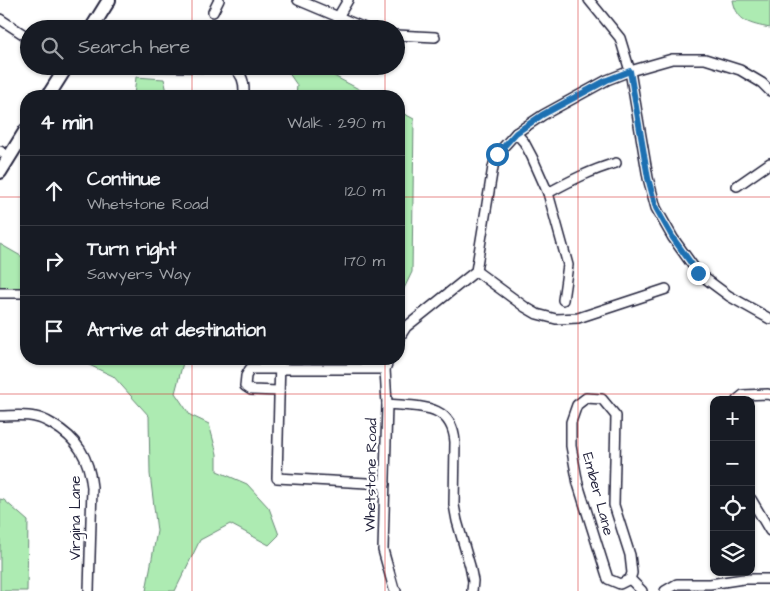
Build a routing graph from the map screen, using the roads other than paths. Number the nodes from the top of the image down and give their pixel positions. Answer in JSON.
{"nodes":[{"id":1,"x":109,"y":0,"type":"edge"},
{"id":2,"x":219,"y":0,"type":"edge"},
{"id":3,"x":298,"y":0,"type":"edge"},
{"id":4,"x":348,"y":0,"type":"edge"},
{"id":5,"x":589,"y":0,"type":"edge"},
{"id":6,"x":213,"y":12,"type":"dead end"},
{"id":7,"x":338,"y":17,"type":"junction"},
{"id":8,"x":0,"y":19,"type":"edge"},
{"id":9,"x":97,"y":20,"type":"edge"},
{"id":10,"x":345,"y":20,"type":"edge"},
{"id":11,"x":20,"y":32,"type":"edge"},
{"id":12,"x":405,"y":36,"type":"edge"},
{"id":13,"x":434,"y":38,"type":"dead end"},
{"id":14,"x":630,"y":71,"type":"junction"},
{"id":15,"x":61,"y":75,"type":"edge"},
{"id":16,"x":241,"y":75,"type":"edge"},
{"id":17,"x":52,"y":90,"type":"edge"},
{"id":18,"x":244,"y":90,"type":"edge"},
{"id":19,"x":770,"y":91,"type":"edge"},
{"id":20,"x":516,"y":133,"type":"junction"},
{"id":21,"x":20,"y":137,"type":"edge"},
{"id":22,"x":5,"y":154,"type":"edge"},
{"id":23,"x":616,"y":163,"type":"dead end"},
{"id":24,"x":770,"y":163,"type":"edge"},
{"id":25,"x":0,"y":172,"type":"edge"},
{"id":26,"x":737,"y":186,"type":"dead end"},
{"id":27,"x":548,"y":193,"type":"junction"},
{"id":28,"x":476,"y":271,"type":"junction"},
{"id":29,"x":666,"y":289,"type":"dead end"},
{"id":30,"x":0,"y":293,"type":"edge"},
{"id":31,"x":20,"y":293,"type":"edge"},
{"id":32,"x":562,"y":300,"type":"dead end"},
{"id":33,"x":770,"y":319,"type":"edge"},
{"id":34,"x":405,"y":329,"type":"edge"},
{"id":35,"x":279,"y":365,"type":"edge"},
{"id":36,"x":387,"y":365,"type":"edge"},
{"id":37,"x":279,"y":369,"type":"junction"},
{"id":38,"x":385,"y":369,"type":"junction"},
{"id":39,"x":279,"y":391,"type":"junction"},
{"id":40,"x":770,"y":395,"type":"edge"},
{"id":41,"x":742,"y":396,"type":"edge"},
{"id":42,"x":387,"y":404,"type":"junction"},
{"id":43,"x":0,"y":416,"type":"edge"},
{"id":44,"x":385,"y":484,"type":"junction"},
{"id":45,"x":755,"y":506,"type":"edge"},
{"id":46,"x":770,"y":531,"type":"edge"},
{"id":47,"x":630,"y":579,"type":"junction"},
{"id":48,"x":770,"y":579,"type":"edge"},
{"id":49,"x":623,"y":587,"type":"edge"},
{"id":50,"x":394,"y":590,"type":"edge"},
{"id":51,"x":89,"y":591,"type":"edge"},
{"id":52,"x":472,"y":591,"type":"edge"},
{"id":53,"x":642,"y":591,"type":"edge"},
{"id":54,"x":665,"y":591,"type":"edge"}],
"edges":[{"from":1,"to":9,"type":"main road"},
{"from":2,"to":6,"type":"street"},
{"from":3,"to":7,"type":"street"},
{"from":4,"to":7,"type":"street"},
{"from":5,"to":14,"type":"street"},
{"from":7,"to":10,"type":"street"},
{"from":8,"to":11,"type":"street"},
{"from":12,"to":13,"type":"street"},
{"from":14,"to":19,"type":"street"},
{"from":14,"to":20,"type":"street"},
{"from":14,"to":33,"type":"street"},
{"from":15,"to":17,"type":"main road"},
{"from":16,"to":18,"type":"street"},
{"from":20,"to":27,"type":"street"},
{"from":20,"to":28,"type":"street"},
{"from":21,"to":22,"type":"main road"},
{"from":22,"to":25,"type":"main road"},
{"from":23,"to":27,"type":"street"},
{"from":24,"to":26,"type":"street"},
{"from":27,"to":32,"type":"street"},
{"from":28,"to":29,"type":"street"},
{"from":28,"to":34,"type":"street"},
{"from":30,"to":31,"type":"street"},
{"from":35,"to":37,"type":"street"},
{"from":36,"to":38,"type":"street","name":"Whetstone Road"},
{"from":37,"to":38,"type":"street"},
{"from":37,"to":39,"type":"street"},
{"from":37,"to":39,"type":"street"},
{"from":38,"to":42,"type":"street","name":"Whetstone Road"},
{"from":39,"to":44,"type":"street"},
{"from":40,"to":41,"type":"street"},
{"from":42,"to":44,"type":"street","name":"Whetstone Road"},
{"from":42,"to":52,"type":"street"},
{"from":43,"to":51,"type":"street","name":"Virgina Lane"},
{"from":44,"to":50,"type":"street","name":"Whetstone Road"},
{"from":45,"to":46,"type":"street"},
{"from":47,"to":49,"type":"street","name":"Ember Lane"},
{"from":47,"to":49,"type":"street","name":"Ember Lane"},
{"from":47,"to":53,"type":"street"},
{"from":48,"to":54,"type":"street"}]}
